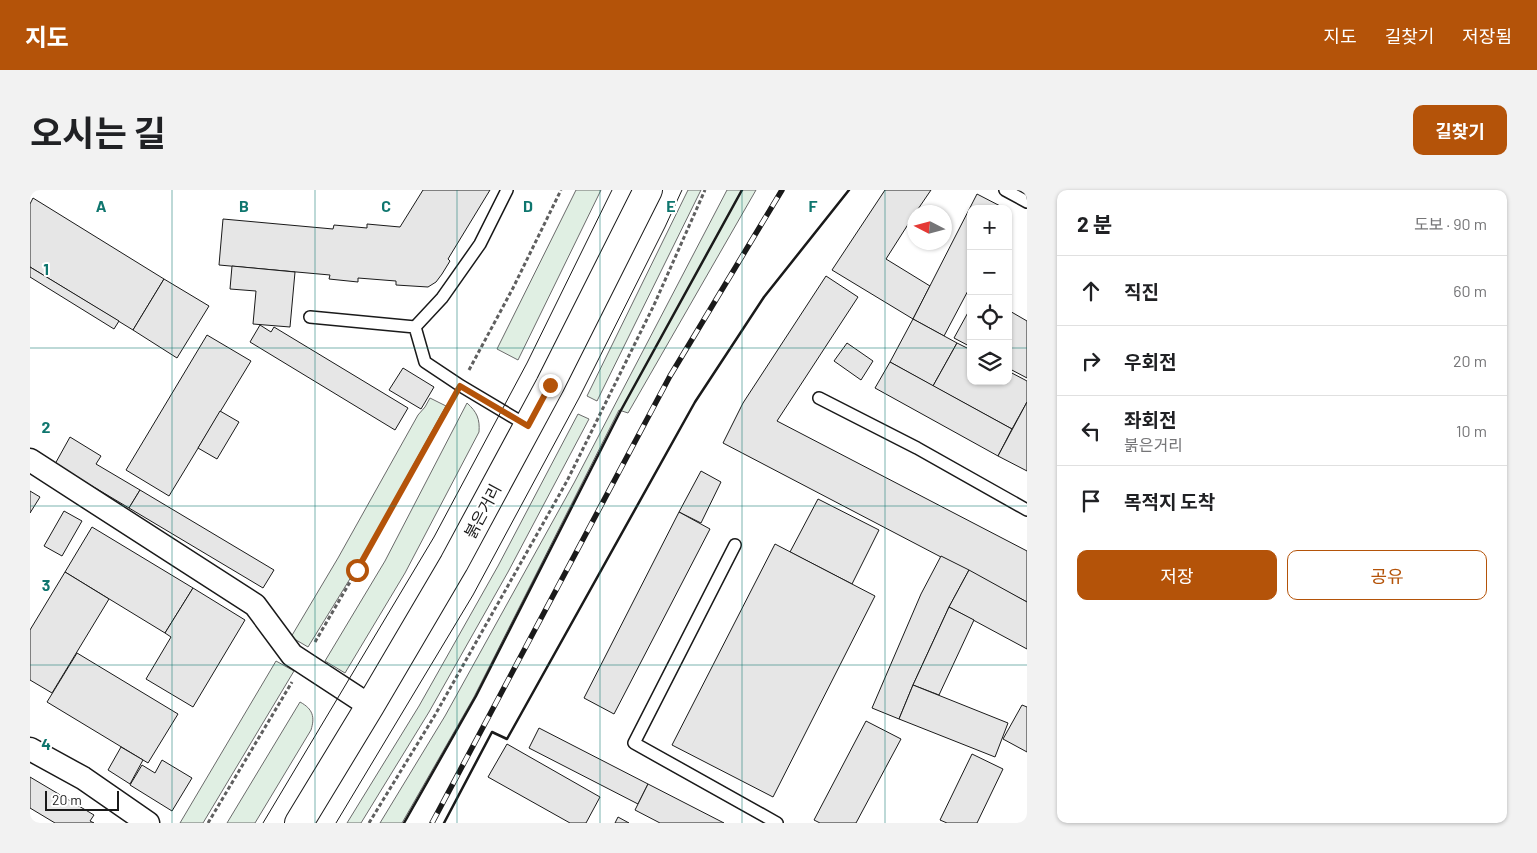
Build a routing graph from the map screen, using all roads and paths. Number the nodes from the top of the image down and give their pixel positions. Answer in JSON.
{"nodes":[{"id":1,"x":507,"y":190,"type":"edge"},
{"id":2,"x":561,"y":190,"type":"edge"},
{"id":3,"x":648,"y":190,"type":"edge"},
{"id":4,"x":705,"y":190,"type":"edge"},
{"id":5,"x":1005,"y":190,"type":"edge"},
{"id":6,"x":1027,"y":202,"type":"edge"},
{"id":7,"x":310,"y":317,"type":"dead end"},
{"id":8,"x":415,"y":327,"type":"junction"},
{"id":9,"x":460,"y":386,"type":"junction"},
{"id":10,"x":820,"y":398,"type":"dead end"},
{"id":11,"x":528,"y":426,"type":"junction"},
{"id":12,"x":30,"y":460,"type":"edge"},
{"id":13,"x":1027,"y":510,"type":"edge"},
{"id":14,"x":735,"y":545,"type":"dead end"},
{"id":15,"x":303,"y":663,"type":"junction"},
{"id":16,"x":370,"y":706,"type":"junction"},
{"id":17,"x":30,"y":749,"type":"edge"},
{"id":18,"x":148,"y":823,"type":"edge"},
{"id":19,"x":208,"y":823,"type":"edge"},
{"id":20,"x":299,"y":823,"type":"edge"},
{"id":21,"x":369,"y":823,"type":"edge"},
{"id":22,"x":777,"y":823,"type":"edge"}],
"edges":[{"from":1,"to":8,"type":"lane"},
{"from":2,"to":9,"type":"path"},
{"from":3,"to":11,"type":"main road","name":"붉은거리"},
{"from":4,"to":21,"type":"path"},
{"from":5,"to":6,"type":"lane"},
{"from":7,"to":8,"type":"lane"},
{"from":8,"to":9,"type":"lane"},
{"from":9,"to":11,"type":"lane"},
{"from":9,"to":15,"type":"path"},
{"from":10,"to":13,"type":"lane"},
{"from":11,"to":16,"type":"main road","name":"붉은거리"},
{"from":12,"to":15,"type":"street"},
{"from":14,"to":22,"type":"lane"},
{"from":15,"to":16,"type":"street"},
{"from":15,"to":19,"type":"path"},
{"from":16,"to":20,"type":"main road","name":"붉은거리"},
{"from":17,"to":18,"type":"street"}]}
